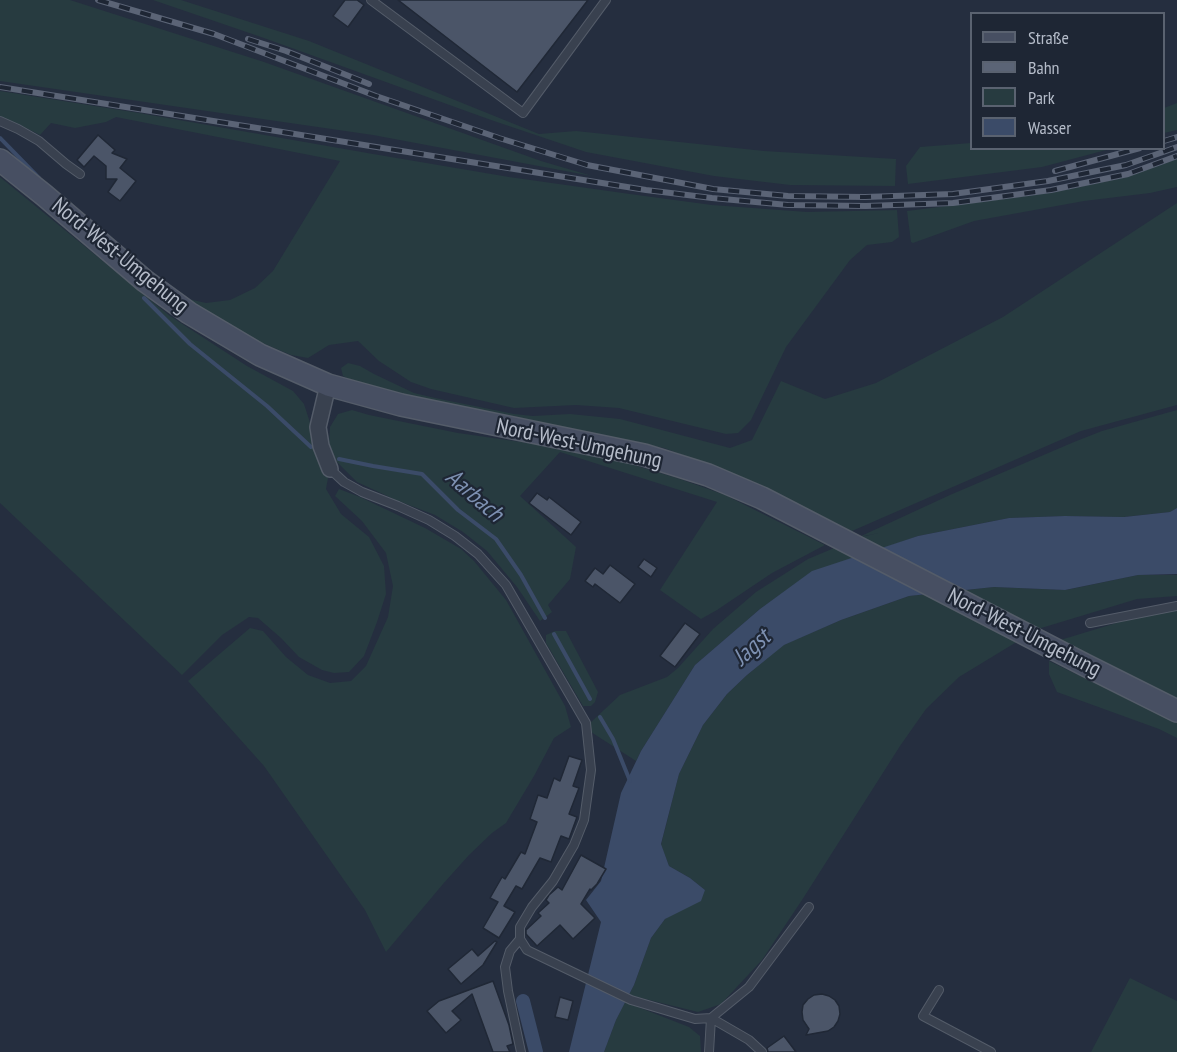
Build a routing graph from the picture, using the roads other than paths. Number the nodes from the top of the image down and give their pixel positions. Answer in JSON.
{"nodes":[{"id":1,"x":371,"y":0,"type":"edge"},
{"id":2,"x":606,"y":0,"type":"edge"},
{"id":3,"x":0,"y":121,"type":"edge"},
{"id":4,"x":0,"y":160,"type":"edge"},
{"id":5,"x":80,"y":174,"type":"dead end"},
{"id":6,"x":328,"y":385,"type":"junction"},
{"id":7,"x":330,"y":469,"type":"joint"},
{"id":8,"x":1177,"y":606,"type":"edge"},
{"id":9,"x":1090,"y":623,"type":"dead end"},
{"id":10,"x":1177,"y":711,"type":"edge"},
{"id":11,"x":809,"y":907,"type":"dead end"},
{"id":12,"x":520,"y":939,"type":"junction"},
{"id":13,"x":939,"y":990,"type":"dead end"},
{"id":14,"x":711,"y":1018,"type":"junction"},
{"id":15,"x":521,"y":1052,"type":"edge"},
{"id":16,"x":709,"y":1052,"type":"edge"},
{"id":17,"x":762,"y":1052,"type":"edge"},
{"id":18,"x":991,"y":1052,"type":"edge"}],
"edges":[{"from":1,"to":2,"type":"lane"},
{"from":3,"to":5,"type":"lane"},
{"from":4,"to":6,"type":"main road","name":"Nord-West-Umgehung"},
{"from":6,"to":7,"type":"street"},
{"from":6,"to":10,"type":"main road","name":"Nord-West-Umgehung"},
{"from":7,"to":12,"type":"lane"},
{"from":8,"to":9,"type":"lane"},
{"from":11,"to":14,"type":"lane"},
{"from":12,"to":14,"type":"lane"},
{"from":12,"to":15,"type":"lane"},
{"from":13,"to":18,"type":"lane"},
{"from":14,"to":16,"type":"lane"},
{"from":14,"to":17,"type":"lane"}]}
